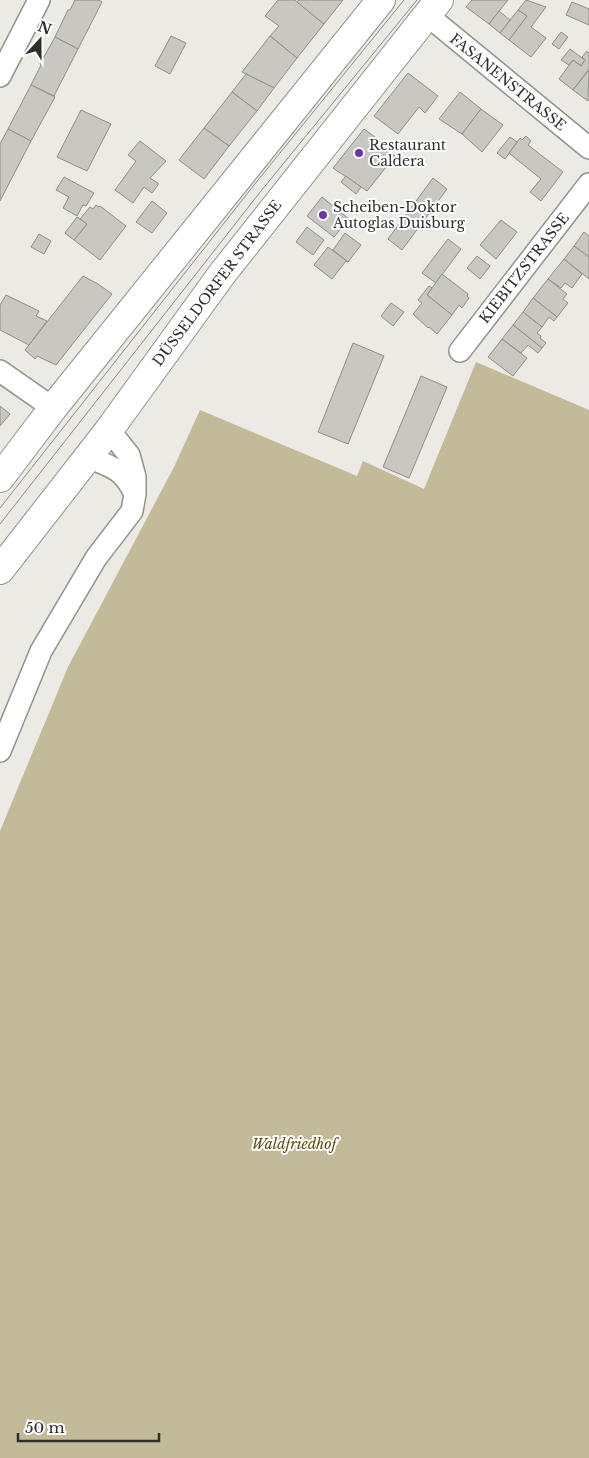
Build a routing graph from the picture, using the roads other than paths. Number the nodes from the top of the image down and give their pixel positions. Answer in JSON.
{"nodes":[{"id":1,"x":40,"y":0,"type":"edge"},
{"id":2,"x":381,"y":0,"type":"edge"},
{"id":3,"x":433,"y":8,"type":"edge"},
{"id":4,"x":0,"y":76,"type":"edge"},
{"id":5,"x":589,"y":148,"type":"edge"},
{"id":6,"x":589,"y":184,"type":"edge"},
{"id":7,"x":460,"y":351,"type":"dead end"},
{"id":8,"x":0,"y":371,"type":"edge"},
{"id":9,"x":53,"y":408,"type":"junction"},
{"id":10,"x":109,"y":430,"type":"junction"},
{"id":11,"x":88,"y":457,"type":"junction"},
{"id":12,"x":0,"y":478,"type":"edge"},
{"id":13,"x":135,"y":494,"type":"junction"},
{"id":14,"x":0,"y":570,"type":"edge"},
{"id":15,"x":0,"y":751,"type":"edge"}],
"edges":[{"from":1,"to":4,"type":"street"},
{"from":2,"to":9,"type":"main road"},
{"from":3,"to":5,"type":"street","name":"FASANENSTRASSE"},
{"from":3,"to":10,"type":"main road","name":"DÜSSELDORFER STRASSE"},
{"from":6,"to":7,"type":"street","name":"KIEBITZSTRASSE"},
{"from":8,"to":9,"type":"street"},
{"from":9,"to":12,"type":"main road"},
{"from":10,"to":11,"type":"main road","name":"DÜSSELDORFER STRASSE"},
{"from":10,"to":13,"type":"street"},
{"from":11,"to":13,"type":"street"},
{"from":11,"to":14,"type":"main road","name":"DÜSSELDORFER STRASSE"},
{"from":13,"to":15,"type":"street"}]}
